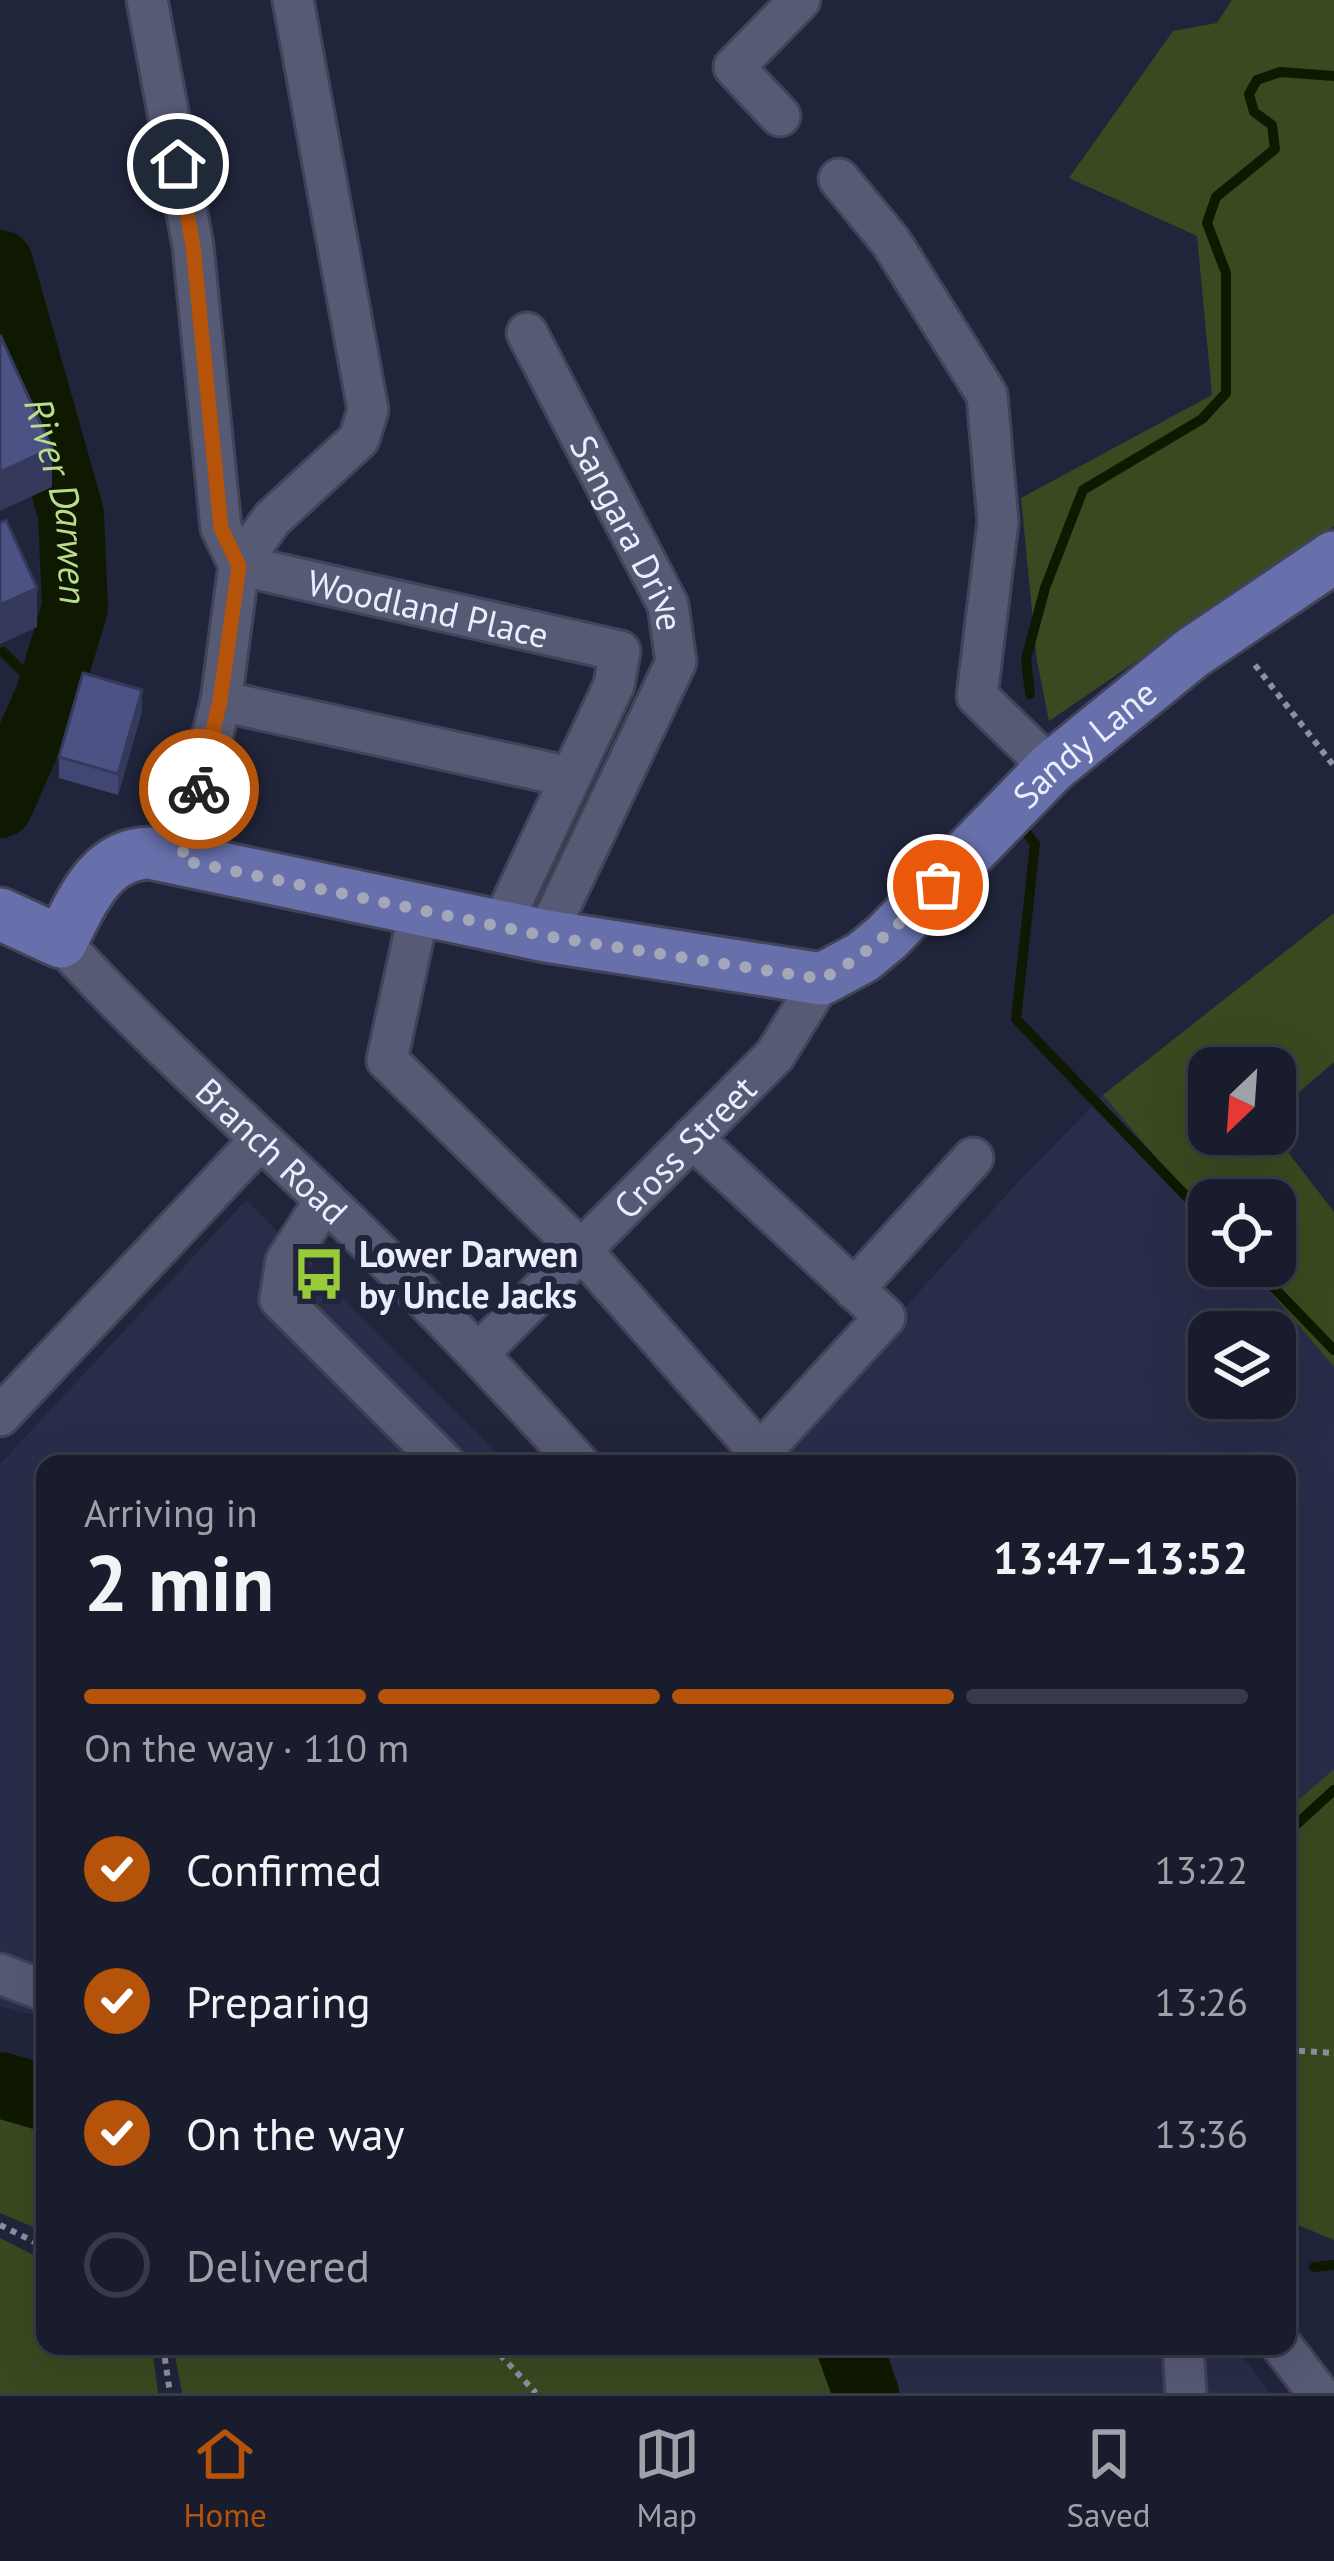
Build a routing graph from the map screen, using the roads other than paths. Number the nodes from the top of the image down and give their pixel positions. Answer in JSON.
{"nodes":[{"id":1,"x":147,"y":0,"type":"edge"},
{"id":2,"x":293,"y":0,"type":"edge"},
{"id":3,"x":800,"y":0,"type":"edge"},
{"id":4,"x":780,"y":116,"type":"dead end"},
{"id":5,"x":839,"y":179,"type":"dead end"},
{"id":6,"x":527,"y":333,"type":"dead end"},
{"id":7,"x":1334,"y":557,"type":"edge"},
{"id":8,"x":239,"y":566,"type":"junction"},
{"id":9,"x":220,"y":701,"type":"junction"},
{"id":10,"x":1051,"y":768,"type":"junction"},
{"id":11,"x":571,"y":777,"type":"junction"},
{"id":12,"x":181,"y":860,"type":"junction"},
{"id":13,"x":419,"y":910,"type":"junction"},
{"id":14,"x":0,"y":914,"type":"edge"},
{"id":15,"x":523,"y":932,"type":"junction"},
{"id":16,"x":61,"y":942,"type":"junction"},
{"id":17,"x":822,"y":979,"type":"junction"},
{"id":18,"x":692,"y":1138,"type":"junction"},
{"id":19,"x":260,"y":1140,"type":"junction"},
{"id":20,"x":973,"y":1158,"type":"dead end"},
{"id":21,"x":325,"y":1200,"type":"junction"},
{"id":22,"x":583,"y":1252,"type":"junction"},
{"id":23,"x":854,"y":1289,"type":"junction"},
{"id":24,"x":479,"y":1353,"type":"junction"},
{"id":25,"x":0,"y":1416,"type":"edge"},
{"id":26,"x":436,"y":1455,"type":"edge"},
{"id":27,"x":571,"y":1455,"type":"edge"},
{"id":28,"x":761,"y":1455,"type":"edge"},
{"id":29,"x":768,"y":1455,"type":"edge"},
{"id":30,"x":0,"y":1974,"type":"edge"},
{"id":31,"x":36,"y":1988,"type":"edge"},
{"id":32,"x":1184,"y":2355,"type":"edge"},
{"id":33,"x":1289,"y":2355,"type":"edge"},
{"id":34,"x":1186,"y":2393,"type":"edge"},
{"id":35,"x":1318,"y":2393,"type":"edge"}],
"edges":[{"from":1,"to":8,"type":"street"},
{"from":2,"to":8,"type":"street"},
{"from":3,"to":4,"type":"street"},
{"from":5,"to":10,"type":"street"},
{"from":6,"to":15,"type":"street","name":"Sangara Drive"},
{"from":7,"to":10,"type":"main road","name":"Sandy Lane"},
{"from":8,"to":9,"type":"street"},
{"from":8,"to":11,"type":"street","name":"Woodland Place"},
{"from":9,"to":11,"type":"street"},
{"from":9,"to":12,"type":"street"},
{"from":10,"to":17,"type":"main road","name":"Sandy Lane"},
{"from":11,"to":15,"type":"street"},
{"from":12,"to":13,"type":"main road"},
{"from":12,"to":16,"type":"main road"},
{"from":13,"to":15,"type":"main road"},
{"from":13,"to":22,"type":"street"},
{"from":14,"to":16,"type":"main road"},
{"from":15,"to":17,"type":"main road"},
{"from":16,"to":19,"type":"street","name":"Branch Road"},
{"from":17,"to":18,"type":"street","name":"Cross Street"},
{"from":18,"to":22,"type":"street","name":"Cross Street"},
{"from":18,"to":23,"type":"street"},
{"from":19,"to":21,"type":"street","name":"Branch Road"},
{"from":19,"to":25,"type":"street"},
{"from":20,"to":23,"type":"street"},
{"from":21,"to":24,"type":"street","name":"Branch Road"},
{"from":21,"to":26,"type":"street"},
{"from":22,"to":24,"type":"street","name":"Cross Street"},
{"from":22,"to":28,"type":"street"},
{"from":23,"to":29,"type":"street"},
{"from":24,"to":27,"type":"street","name":"Branch Road"},
{"from":30,"to":31,"type":"street"},
{"from":32,"to":34,"type":"street"},
{"from":33,"to":35,"type":"street"}]}
